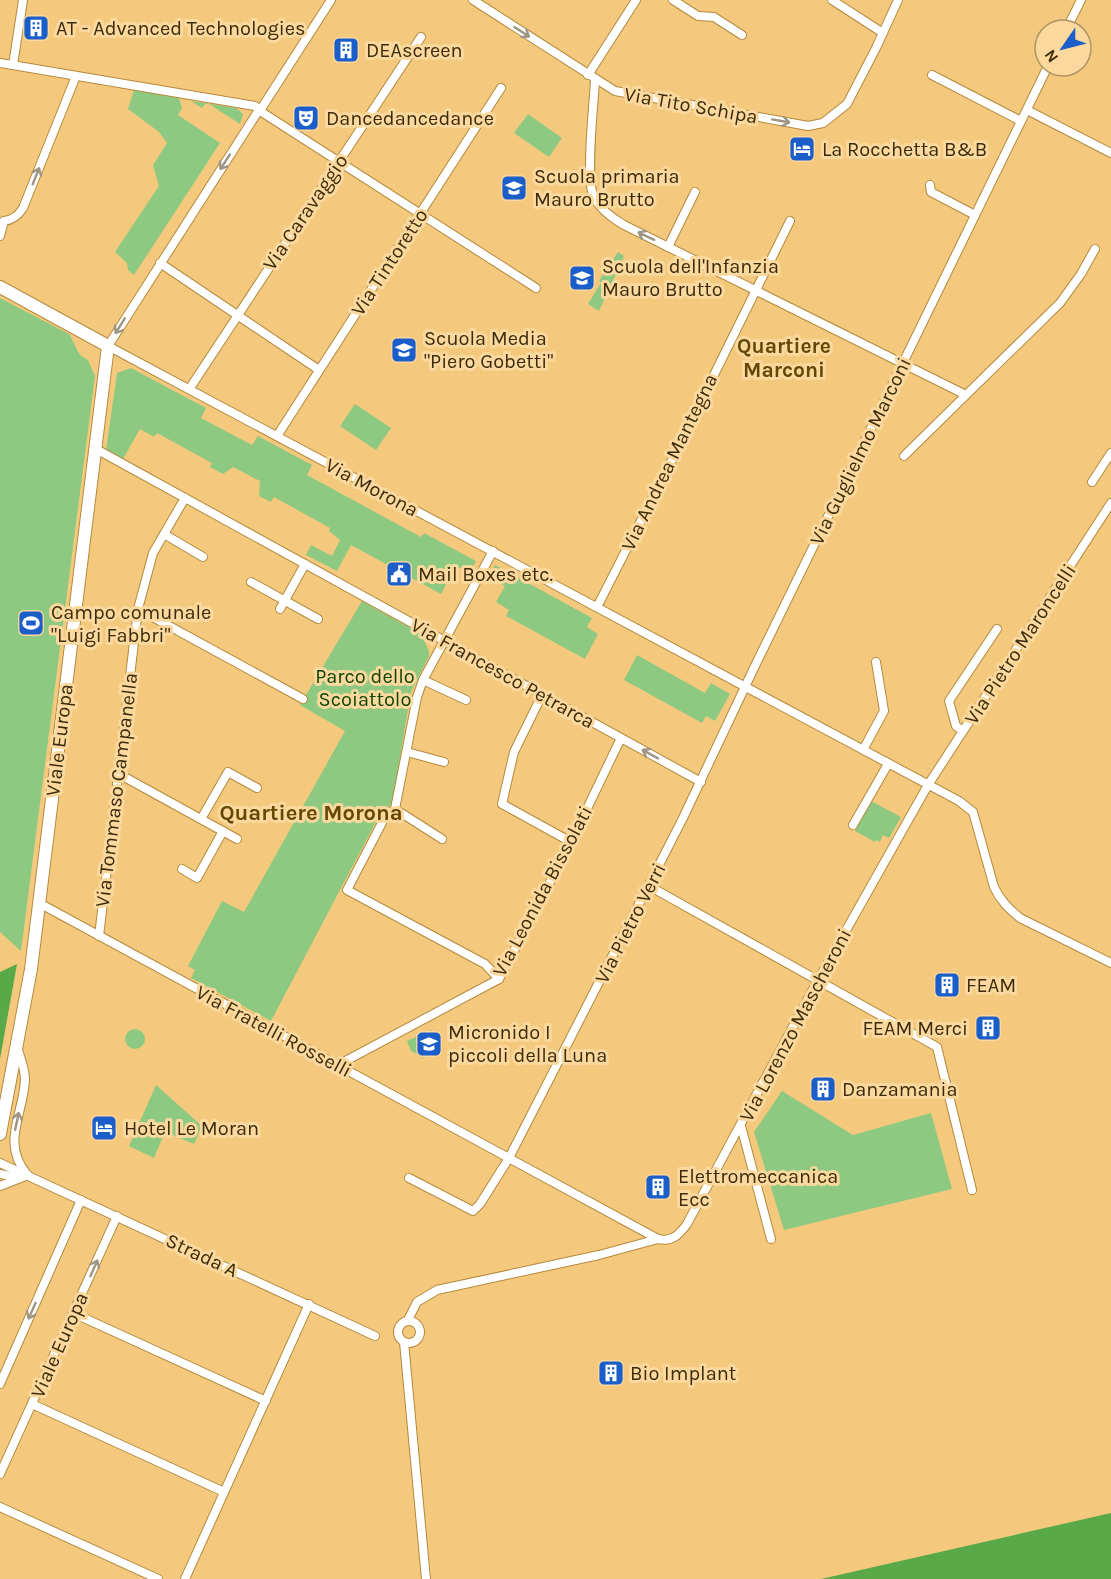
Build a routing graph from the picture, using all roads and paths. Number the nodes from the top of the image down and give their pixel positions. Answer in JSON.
{"nodes":[{"id":1,"x":23,"y":0,"type":"edge"},
{"id":2,"x":331,"y":0,"type":"edge"},
{"id":3,"x":473,"y":0,"type":"edge"},
{"id":4,"x":636,"y":0,"type":"edge"},
{"id":5,"x":673,"y":0,"type":"edge"},
{"id":6,"x":832,"y":0,"type":"edge"},
{"id":7,"x":898,"y":0,"type":"edge"},
{"id":8,"x":1081,"y":0,"type":"edge"},
{"id":9,"x":1072,"y":18,"type":"edge"},
{"id":10,"x":883,"y":33,"type":"junction"},
{"id":11,"x":742,"y":35,"type":"dead end"},
{"id":12,"x":421,"y":37,"type":"dead end"},
{"id":13,"x":0,"y":63,"type":"edge"},
{"id":14,"x":13,"y":65,"type":"junction"},
{"id":15,"x":932,"y":75,"type":"dead end"},
{"id":16,"x":76,"y":76,"type":"junction"},
{"id":17,"x":591,"y":77,"type":"junction"},
{"id":18,"x":1042,"y":78,"type":"edge"},
{"id":19,"x":501,"y":88,"type":"dead end"},
{"id":20,"x":258,"y":110,"type":"junction"},
{"id":21,"x":1027,"y":110,"type":"junction"},
{"id":22,"x":1021,"y":121,"type":"junction"},
{"id":23,"x":1111,"y":153,"type":"edge"},
{"id":24,"x":340,"y":162,"type":"junction"},
{"id":25,"x":930,"y":186,"type":"dead end"},
{"id":26,"x":695,"y":192,"type":"dead end"},
{"id":27,"x":420,"y":214,"type":"junction"},
{"id":28,"x":975,"y":215,"type":"junction"},
{"id":29,"x":2,"y":220,"type":"edge"},
{"id":30,"x":790,"y":220,"type":"dead end"},
{"id":31,"x":0,"y":236,"type":"edge"},
{"id":32,"x":668,"y":247,"type":"junction"},
{"id":33,"x":1095,"y":249,"type":"dead end"},
{"id":34,"x":160,"y":262,"type":"junction"},
{"id":35,"x":0,"y":287,"type":"edge"},
{"id":36,"x":536,"y":288,"type":"dead end"},
{"id":37,"x":755,"y":290,"type":"junction"},
{"id":38,"x":237,"y":314,"type":"junction"},
{"id":39,"x":108,"y":346,"type":"junction"},
{"id":40,"x":903,"y":362,"type":"junction"},
{"id":41,"x":320,"y":370,"type":"junction"},
{"id":42,"x":190,"y":388,"type":"junction"},
{"id":43,"x":966,"y":395,"type":"junction"},
{"id":44,"x":277,"y":436,"type":"junction"},
{"id":45,"x":96,"y":449,"type":"junction"},
{"id":46,"x":1111,"y":453,"type":"edge"},
{"id":47,"x":904,"y":456,"type":"dead end"},
{"id":48,"x":1092,"y":482,"type":"dead end"},
{"id":49,"x":185,"y":498,"type":"junction"},
{"id":50,"x":1111,"y":503,"type":"edge"},
{"id":51,"x":164,"y":534,"type":"junction"},
{"id":52,"x":493,"y":551,"type":"junction"},
{"id":53,"x":203,"y":557,"type":"dead end"},
{"id":54,"x":305,"y":564,"type":"junction"},
{"id":55,"x":251,"y":582,"type":"dead end"},
{"id":56,"x":285,"y":601,"type":"junction"},
{"id":57,"x":597,"y":607,"type":"junction"},
{"id":58,"x":138,"y":609,"type":"junction"},
{"id":59,"x":280,"y":609,"type":"dead end"},
{"id":60,"x":318,"y":619,"type":"dead end"},
{"id":61,"x":997,"y":629,"type":"dead end"},
{"id":62,"x":443,"y":640,"type":"junction"},
{"id":63,"x":876,"y":662,"type":"dead end"},
{"id":64,"x":423,"y":680,"type":"junction"},
{"id":65,"x":745,"y":686,"type":"junction"},
{"id":66,"x":542,"y":695,"type":"junction"},
{"id":67,"x":303,"y":699,"type":"dead end"},
{"id":68,"x":466,"y":700,"type":"dead end"},
{"id":69,"x":963,"y":731,"type":"junction"},
{"id":70,"x":621,"y":738,"type":"junction"},
{"id":71,"x":863,"y":750,"type":"junction"},
{"id":72,"x":407,"y":752,"type":"junction"},
{"id":73,"x":444,"y":762,"type":"dead end"},
{"id":74,"x":888,"y":764,"type":"junction"},
{"id":75,"x":119,"y":774,"type":"junction"},
{"id":76,"x":701,"y":782,"type":"junction"},
{"id":77,"x":928,"y":785,"type":"junction"},
{"id":78,"x":257,"y":788,"type":"dead end"},
{"id":79,"x":395,"y":809,"type":"junction"},
{"id":80,"x":201,"y":819,"type":"junction"},
{"id":81,"x":853,"y":825,"type":"dead end"},
{"id":82,"x":223,"y":831,"type":"junction"},
{"id":83,"x":237,"y":839,"type":"dead end"},
{"id":84,"x":442,"y":840,"type":"dead end"},
{"id":85,"x":571,"y":842,"type":"junction"},
{"id":86,"x":182,"y":869,"type":"dead end"},
{"id":87,"x":649,"y":886,"type":"junction"},
{"id":88,"x":39,"y":903,"type":"junction"},
{"id":89,"x":99,"y":936,"type":"junction"},
{"id":90,"x":1111,"y":963,"type":"edge"},
{"id":91,"x":500,"y":979,"type":"junction"},
{"id":92,"x":818,"y":980,"type":"junction"},
{"id":93,"x":17,"y":1047,"type":"junction"},
{"id":94,"x":338,"y":1065,"type":"junction"},
{"id":95,"x":741,"y":1126,"type":"junction"},
{"id":96,"x":0,"y":1134,"type":"edge"},
{"id":97,"x":509,"y":1158,"type":"junction"},
{"id":98,"x":0,"y":1163,"type":"edge"},
{"id":99,"x":0,"y":1174,"type":"edge"},
{"id":100,"x":28,"y":1175,"type":"junction"},
{"id":101,"x":409,"y":1178,"type":"dead end"},
{"id":102,"x":0,"y":1186,"type":"edge"},
{"id":103,"x":972,"y":1190,"type":"dead end"},
{"id":104,"x":81,"y":1200,"type":"junction"},
{"id":105,"x":117,"y":1216,"type":"junction"},
{"id":106,"x":658,"y":1239,"type":"junction"},
{"id":107,"x":771,"y":1239,"type":"dead end"},
{"id":108,"x":309,"y":1304,"type":"junction"},
{"id":109,"x":73,"y":1312,"type":"junction"},
{"id":110,"x":408,"y":1320,"type":"junction"},
{"id":111,"x":375,"y":1336,"type":"dead end"},
{"id":112,"x":404,"y":1342,"type":"junction"},
{"id":113,"x":0,"y":1384,"type":"edge"},
{"id":114,"x":266,"y":1401,"type":"junction"},
{"id":115,"x":32,"y":1404,"type":"junction"},
{"id":116,"x":0,"y":1474,"type":"edge"},
{"id":117,"x":224,"y":1492,"type":"junction"},
{"id":118,"x":0,"y":1507,"type":"edge"},
{"id":119,"x":158,"y":1579,"type":"edge"},
{"id":120,"x":185,"y":1579,"type":"edge"},
{"id":121,"x":426,"y":1579,"type":"edge"}],
"edges":[{"from":1,"to":14,"type":"street"},
{"from":2,"to":20,"type":"street"},
{"from":3,"to":17,"type":"street","name":"Via Tito Schipa","one_way":true},
{"from":4,"to":17,"type":"street"},
{"from":5,"to":11,"type":"street"},
{"from":6,"to":10,"type":"street"},
{"from":7,"to":10,"type":"street","name":"Via Tito Schipa"},
{"from":8,"to":9,"type":"street"},
{"from":17,"to":10,"type":"street","name":"Via Tito Schipa","one_way":true},
{"from":12,"to":24,"type":"street","name":"Via Caravaggio"},
{"from":13,"to":14,"type":"street"},
{"from":14,"to":16,"type":"street"},
{"from":15,"to":22,"type":"street"},
{"from":16,"to":20,"type":"street"},
{"from":29,"to":16,"type":"street","one_way":true},
{"from":32,"to":17,"type":"street","one_way":true},
{"from":18,"to":21,"type":"street","name":"Via Guglielmo Marconi"},
{"from":19,"to":27,"type":"street","name":"Via Tintoretto"},
{"from":20,"to":24,"type":"street"},
{"from":20,"to":34,"type":"street","one_way":true},
{"from":21,"to":22,"type":"street","name":"Via Guglielmo Marconi"},
{"from":21,"to":23,"type":"street"},
{"from":22,"to":28,"type":"street","name":"Via Guglielmo Marconi"},
{"from":24,"to":27,"type":"street"},
{"from":24,"to":38,"type":"street","name":"Via Caravaggio"},
{"from":25,"to":28,"type":"street"},
{"from":26,"to":32,"type":"street"},
{"from":27,"to":36,"type":"street"},
{"from":27,"to":41,"type":"street","name":"Via Tintoretto"},
{"from":28,"to":40,"type":"street","name":"Via Guglielmo Marconi"},
{"from":29,"to":31,"type":"street"},
{"from":30,"to":37,"type":"street","name":"Via Andrea Mantegna"},
{"from":32,"to":37,"type":"street"},
{"from":33,"to":43,"type":"street"},
{"from":34,"to":38,"type":"street"},
{"from":34,"to":39,"type":"street","one_way":true},
{"from":35,"to":39,"type":"main road","name":"Via Morona"},
{"from":37,"to":40,"type":"street"},
{"from":37,"to":57,"type":"street","name":"Via Andrea Mantegna"},
{"from":38,"to":41,"type":"street"},
{"from":38,"to":42,"type":"street","name":"Via Caravaggio"},
{"from":39,"to":42,"type":"street","name":"Via Morona"},
{"from":39,"to":45,"type":"main road","name":"Viale Europa"},
{"from":40,"to":43,"type":"street"},
{"from":40,"to":65,"type":"street","name":"Via Guglielmo Marconi"},
{"from":41,"to":44,"type":"street","name":"Via Tintoretto"},
{"from":42,"to":44,"type":"street","name":"Via Morona"},
{"from":43,"to":47,"type":"street"},
{"from":44,"to":52,"type":"street","name":"Via Morona"},
{"from":45,"to":49,"type":"street","name":"Via Francesco Petrarca"},
{"from":45,"to":88,"type":"main road","name":"Viale Europa"},
{"from":46,"to":48,"type":"street"},
{"from":49,"to":51,"type":"street","name":"Via Tommaso Campanella"},
{"from":49,"to":54,"type":"street","name":"Via Francesco Petrarca"},
{"from":50,"to":69,"type":"street","name":"Via Pietro Maroncelli"},
{"from":51,"to":53,"type":"street"},
{"from":51,"to":58,"type":"street","name":"Via Tommaso Campanella"},
{"from":52,"to":57,"type":"street","name":"Via Morona"},
{"from":52,"to":62,"type":"street"},
{"from":54,"to":56,"type":"street"},
{"from":54,"to":62,"type":"street","name":"Via Francesco Petrarca"},
{"from":55,"to":56,"type":"street"},
{"from":56,"to":59,"type":"street"},
{"from":56,"to":60,"type":"street"},
{"from":57,"to":65,"type":"street","name":"Via Morona"},
{"from":58,"to":67,"type":"street"},
{"from":58,"to":75,"type":"street","name":"Via Tommaso Campanella"},
{"from":61,"to":69,"type":"street"},
{"from":62,"to":64,"type":"street"},
{"from":62,"to":66,"type":"street","name":"Via Francesco Petrarca"},
{"from":63,"to":71,"type":"street"},
{"from":64,"to":68,"type":"street"},
{"from":64,"to":72,"type":"street"},
{"from":65,"to":71,"type":"street","name":"Via Morona"},
{"from":65,"to":76,"type":"street","name":"Via Pietro Verri"},
{"from":66,"to":70,"type":"street","name":"Via Francesco Petrarca"},
{"from":66,"to":85,"type":"street"},
{"from":69,"to":77,"type":"street","name":"Via Pietro Maroncelli"},
{"from":76,"to":70,"type":"street","name":"Via Francesco Petrarca","one_way":true},
{"from":70,"to":85,"type":"street","name":"Via Leonida Bissolati"},
{"from":71,"to":74,"type":"street","name":"Via Morona"},
{"from":72,"to":73,"type":"street"},
{"from":72,"to":79,"type":"street"},
{"from":74,"to":77,"type":"street","name":"Via Morona"},
{"from":74,"to":81,"type":"street"},
{"from":75,"to":80,"type":"street"},
{"from":75,"to":89,"type":"street","name":"Via Tommaso Campanella"},
{"from":76,"to":87,"type":"street","name":"Via Pietro Verri"},
{"from":77,"to":90,"type":"street","name":"Via Morona"},
{"from":77,"to":92,"type":"street","name":"Via Lorenzo Mascheroni"},
{"from":78,"to":80,"type":"street"},
{"from":79,"to":84,"type":"street"},
{"from":79,"to":91,"type":"street"},
{"from":80,"to":82,"type":"street"},
{"from":82,"to":83,"type":"street"},
{"from":82,"to":86,"type":"street"},
{"from":85,"to":91,"type":"street","name":"Via Leonida Bissolati"},
{"from":87,"to":92,"type":"street"},
{"from":87,"to":97,"type":"street","name":"Via Pietro Verri"},
{"from":88,"to":89,"type":"street","name":"Via Fratelli Rosselli"},
{"from":88,"to":93,"type":"main road","name":"Viale Europa"},
{"from":89,"to":94,"type":"street","name":"Via Fratelli Rosselli"},
{"from":91,"to":94,"type":"street","name":"Via Leonida Bissolati"},
{"from":92,"to":95,"type":"street","name":"Via Lorenzo Mascheroni"},
{"from":92,"to":103,"type":"street"},
{"from":93,"to":96,"type":"main road","name":"Viale Europa"},
{"from":100,"to":93,"type":"street","one_way":true},
{"from":94,"to":97,"type":"street","name":"Via Fratelli Rosselli"},
{"from":95,"to":106,"type":"street","name":"Via Lorenzo Mascheroni"},
{"from":95,"to":107,"type":"street"},
{"from":97,"to":101,"type":"street"},
{"from":97,"to":106,"type":"street","name":"Via Fratelli Rosselli"},
{"from":98,"to":100,"type":"street","name":"Strada A"},
{"from":99,"to":100,"type":"street","name":"Strada A"},
{"from":100,"to":102,"type":"street"},
{"from":100,"to":104,"type":"street","name":"Strada A"},
{"from":104,"to":105,"type":"street","name":"Strada A"},
{"from":104,"to":113,"type":"street","name":"Viale Europa","one_way":true},
{"from":105,"to":108,"type":"street","name":"Strada A"},
{"from":109,"to":105,"type":"street","name":"Viale Europa","one_way":true},
{"from":106,"to":110,"type":"street","name":"Via Lorenzo Mascheroni"},
{"from":108,"to":111,"type":"street","name":"Strada A"},
{"from":108,"to":114,"type":"street"},
{"from":109,"to":114,"type":"street"},
{"from":109,"to":115,"type":"street","name":"Viale Europa"},
{"from":110,"to":112,"type":"street"},
{"from":110,"to":112,"type":"street"},
{"from":112,"to":121,"type":"street"},
{"from":114,"to":117,"type":"street"},
{"from":115,"to":116,"type":"street","name":"Viale Europa"},
{"from":115,"to":117,"type":"street"},
{"from":117,"to":120,"type":"street"},
{"from":118,"to":119,"type":"street"}]}
